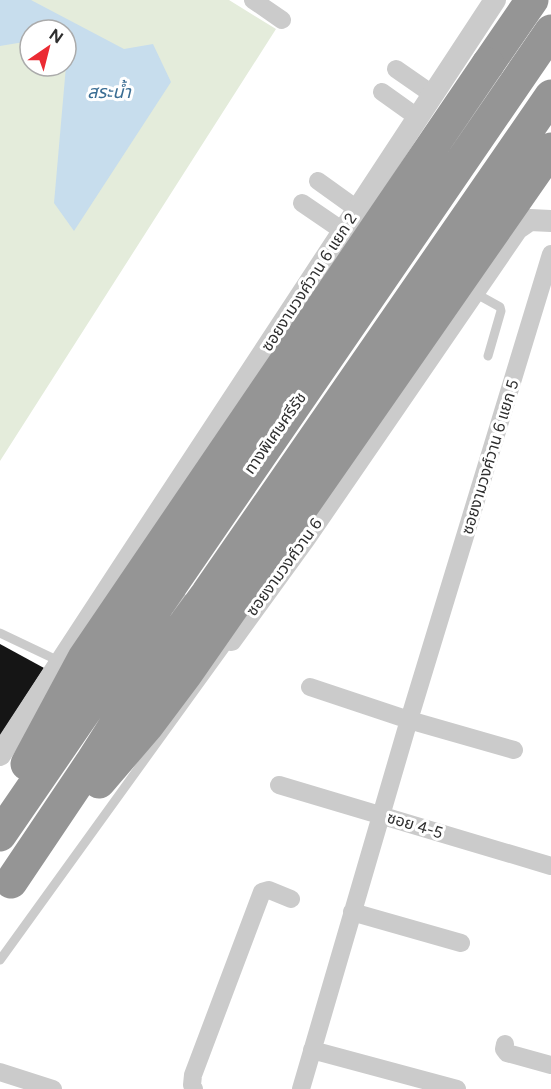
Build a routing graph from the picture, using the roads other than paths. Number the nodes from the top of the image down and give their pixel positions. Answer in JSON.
{"nodes":[{"id":1,"x":253,"y":0,"type":"edge"},
{"id":2,"x":495,"y":0,"type":"edge"},
{"id":3,"x":532,"y":0,"type":"edge"},
{"id":4,"x":282,"y":20,"type":"dead end"},
{"id":5,"x":551,"y":31,"type":"edge"},
{"id":6,"x":396,"y":69,"type":"dead end"},
{"id":7,"x":382,"y":92,"type":"dead end"},
{"id":8,"x":432,"y":94,"type":"junction"},
{"id":9,"x":551,"y":96,"type":"edge"},
{"id":10,"x":417,"y":117,"type":"junction"},
{"id":11,"x":551,"y":149,"type":"edge"},
{"id":12,"x":318,"y":181,"type":"dead end"},
{"id":13,"x":302,"y":203,"type":"dead end"},
{"id":14,"x":357,"y":209,"type":"junction"},
{"id":15,"x":551,"y":221,"type":"edge"},
{"id":16,"x":343,"y":231,"type":"junction"},
{"id":17,"x":551,"y":254,"type":"edge"},
{"id":18,"x":473,"y":292,"type":"junction"},
{"id":19,"x":488,"y":356,"type":"dead end"},
{"id":20,"x":124,"y":565,"type":"junction"},
{"id":21,"x":0,"y":633,"type":"edge"},
{"id":22,"x":231,"y":640,"type":"junction"},
{"id":23,"x":61,"y":662,"type":"junction"},
{"id":24,"x":310,"y":687,"type":"dead end"},
{"id":25,"x":409,"y":720,"type":"junction"},
{"id":26,"x":513,"y":750,"type":"dead end"},
{"id":27,"x":0,"y":755,"type":"edge"},
{"id":28,"x":279,"y":784,"type":"dead end"},
{"id":29,"x":382,"y":815,"type":"junction"},
{"id":30,"x":0,"y":819,"type":"edge"},
{"id":31,"x":0,"y":835,"type":"edge"},
{"id":32,"x":551,"y":866,"type":"edge"},
{"id":33,"x":5,"y":890,"type":"edge"},
{"id":34,"x":291,"y":898,"type":"dead end"},
{"id":35,"x":352,"y":912,"type":"junction"},
{"id":36,"x":461,"y":943,"type":"dead end"},
{"id":37,"x":0,"y":960,"type":"edge"},
{"id":38,"x":505,"y":1044,"type":"dead end"},
{"id":39,"x":312,"y":1050,"type":"junction"},
{"id":40,"x":551,"y":1065,"type":"edge"},
{"id":41,"x":0,"y":1072,"type":"edge"},
{"id":42,"x":53,"y":1089,"type":"edge"},
{"id":43,"x":194,"y":1089,"type":"edge"},
{"id":44,"x":302,"y":1089,"type":"edge"},
{"id":45,"x":457,"y":1089,"type":"edge"}],
"edges":[{"from":1,"to":4,"type":"street"},
{"from":2,"to":8,"type":"street","name":"ซอยงามวงศ์วาน 6 แยก 2"},
{"from":3,"to":30,"type":"highway","bridge":true},
{"from":5,"to":31,"type":"highway","name":"ทางพิเศษศรีรัช","bridge":true},
{"from":6,"to":8,"type":"street"},
{"from":7,"to":10,"type":"street"},
{"from":8,"to":10,"type":"street","name":"ซอยงามวงศ์วาน 6 แยก 2"},
{"from":9,"to":33,"type":"highway","bridge":true},
{"from":10,"to":14,"type":"street","name":"ซอยงามวงศ์วาน 6 แยก 2"},
{"from":11,"to":33,"type":"highway","bridge":true},
{"from":12,"to":14,"type":"street"},
{"from":13,"to":16,"type":"street"},
{"from":14,"to":16,"type":"street","name":"ซอยงามวงศ์วาน 6 แยก 2"},
{"from":15,"to":18,"type":"street","name":"ซอยงามวงศ์วาน 6"},
{"from":16,"to":20,"type":"street","name":"ซอยงามวงศ์วาน 6 แยก 2"},
{"from":17,"to":25,"type":"street","name":"ซอยงามวงศ์วาน 6 แยก 5"},
{"from":18,"to":19,"type":"lane"},
{"from":18,"to":22,"type":"street","name":"ซอยงามวงศ์วาน 6"},
{"from":20,"to":22,"type":"street"},
{"from":20,"to":23,"type":"street"},
{"from":21,"to":23,"type":"lane"},
{"from":22,"to":37,"type":"lane"},
{"from":23,"to":27,"type":"street"},
{"from":24,"to":25,"type":"street"},
{"from":25,"to":26,"type":"street"},
{"from":25,"to":29,"type":"street","name":"ซอยงามวงศ์วาน 6 แยก 5"},
{"from":28,"to":29,"type":"street","name":"ซอย 4-5"},
{"from":29,"to":32,"type":"street","name":"ซอย 4-5"},
{"from":29,"to":35,"type":"street","name":"ซอยงามวงศ์วาน 6 แยก 5"},
{"from":34,"to":43,"type":"street"},
{"from":35,"to":36,"type":"street"},
{"from":35,"to":39,"type":"street","name":"ซอยงามวงศ์วาน 6 แยก 5"},
{"from":38,"to":40,"type":"street"},
{"from":39,"to":44,"type":"street","name":"ซอยงามวงศ์วาน 6 แยก 5"},
{"from":39,"to":45,"type":"street"},
{"from":41,"to":42,"type":"street"}]}
